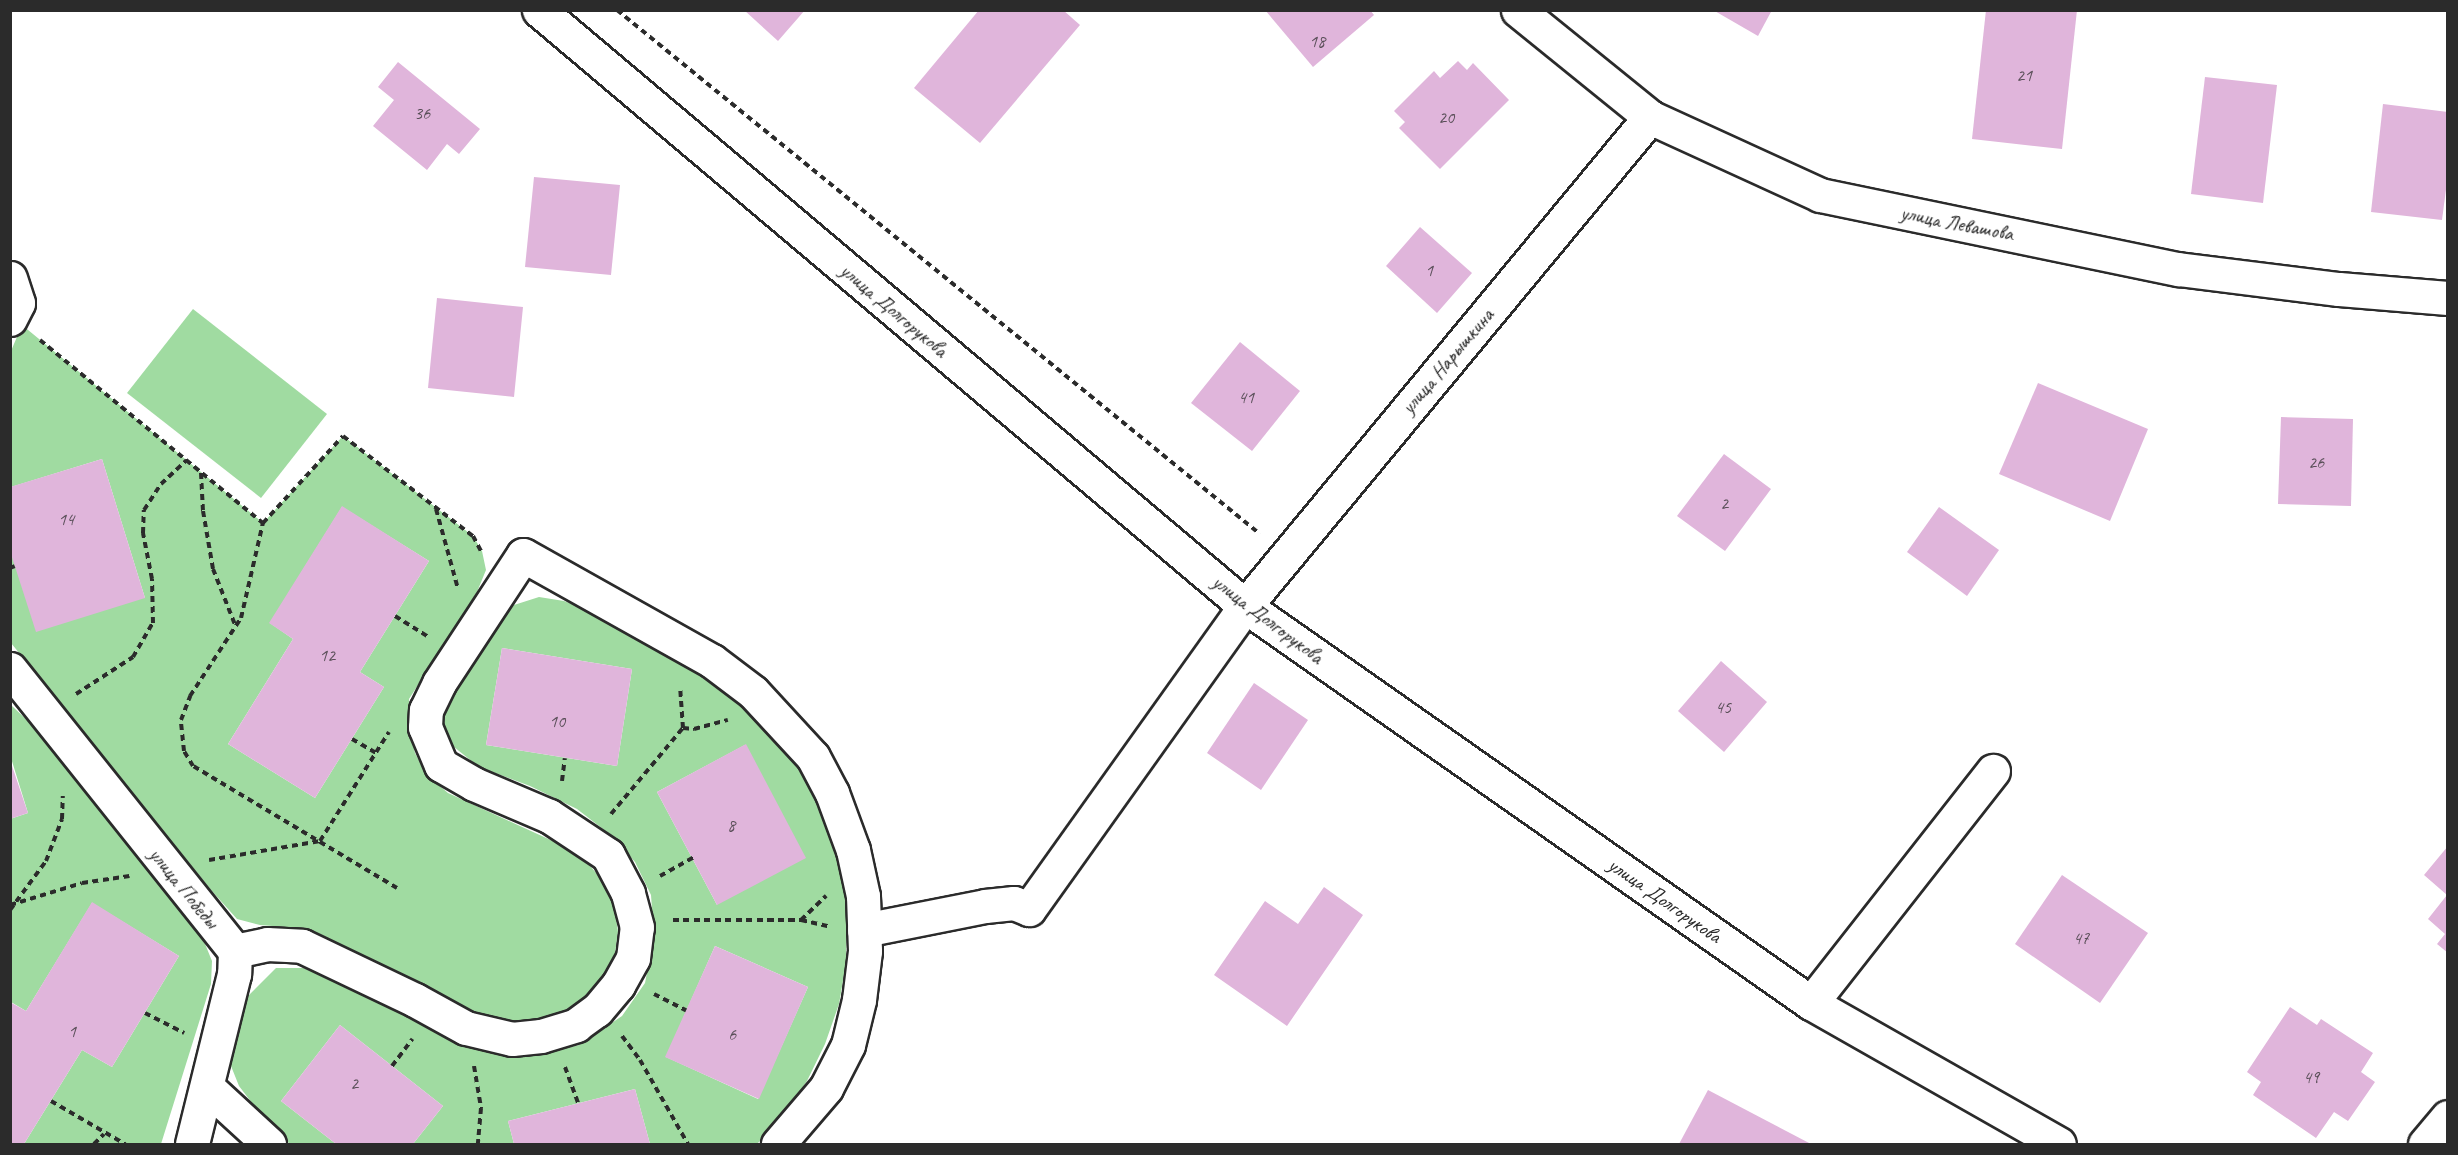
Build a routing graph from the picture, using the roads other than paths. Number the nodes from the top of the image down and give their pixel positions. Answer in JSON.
{"nodes":[{"id":1,"x":539,"y":10,"type":"edge"},
{"id":2,"x":1518,"y":10,"type":"edge"},
{"id":3,"x":1650,"y":117,"type":"junction"},
{"id":4,"x":10,"y":278,"type":"edge"},
{"id":5,"x":2448,"y":298,"type":"edge"},
{"id":6,"x":21,"y":326,"type":"edge"},
{"id":7,"x":1245,"y":606,"type":"junction"},
{"id":8,"x":10,"y":669,"type":"edge"},
{"id":9,"x":1992,"y":771,"type":"dead end"},
{"id":10,"x":864,"y":930,"type":"junction"},
{"id":11,"x":235,"y":951,"type":"junction"},
{"id":12,"x":1811,"y":1003,"type":"junction"},
{"id":13,"x":208,"y":1088,"type":"junction"},
{"id":14,"x":2448,"y":1117,"type":"edge"},
{"id":15,"x":192,"y":1144,"type":"edge"},
{"id":16,"x":269,"y":1144,"type":"edge"},
{"id":17,"x":777,"y":1144,"type":"edge"},
{"id":18,"x":2059,"y":1144,"type":"edge"},
{"id":19,"x":2425,"y":1144,"type":"edge"}],
"edges":[{"from":1,"to":7,"type":"street","name":"улица Долгорукова"},
{"from":2,"to":3,"type":"street","name":"улица Левашова"},
{"from":3,"to":5,"type":"street","name":"улица Левашова"},
{"from":3,"to":7,"type":"street","name":"улица Нарышкина"},
{"from":4,"to":6,"type":"street"},
{"from":7,"to":10,"type":"street","name":"улица Нарышкина"},
{"from":7,"to":12,"type":"street","name":"улица Долгорукова"},
{"from":8,"to":11,"type":"street","name":"улица Победы"},
{"from":9,"to":12,"type":"street"},
{"from":10,"to":11,"type":"street"},
{"from":10,"to":17,"type":"street"},
{"from":11,"to":13,"type":"street"},
{"from":12,"to":18,"type":"street","name":"улица Долгорукова"},
{"from":13,"to":15,"type":"street"},
{"from":13,"to":16,"type":"street"},
{"from":14,"to":19,"type":"street"}]}
